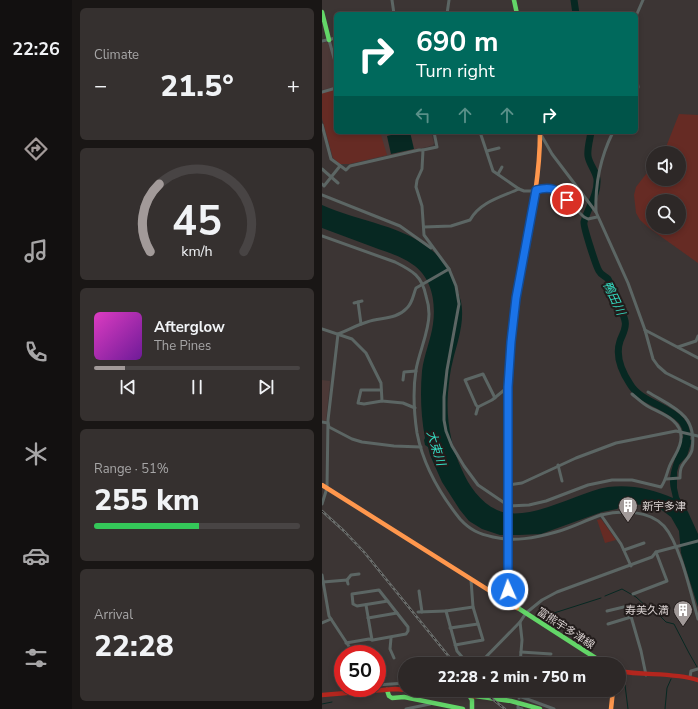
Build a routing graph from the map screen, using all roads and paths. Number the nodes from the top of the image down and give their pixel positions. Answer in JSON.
{"nodes":[{"id":1,"x":392,"y":0,"type":"edge"},
{"id":2,"x":449,"y":0,"type":"edge"},
{"id":3,"x":514,"y":0,"type":"edge"},
{"id":4,"x":643,"y":0,"type":"edge"},
{"id":5,"x":322,"y":12,"type":"edge"},
{"id":6,"x":394,"y":12,"type":"edge"},
{"id":7,"x":447,"y":12,"type":"edge"},
{"id":8,"x":517,"y":12,"type":"edge"},
{"id":9,"x":638,"y":12,"type":"edge"},
{"id":10,"x":334,"y":39,"type":"edge"},
{"id":11,"x":329,"y":40,"type":"junction"},
{"id":12,"x":322,"y":41,"type":"edge"},
{"id":13,"x":334,"y":57,"type":"edge"},
{"id":14,"x":334,"y":89,"type":"edge"},
{"id":15,"x":322,"y":92,"type":"edge"},
{"id":16,"x":322,"y":125,"type":"edge"},
{"id":17,"x":434,"y":134,"type":"edge"},
{"id":18,"x":481,"y":134,"type":"edge"},
{"id":19,"x":540,"y":134,"type":"edge"},
{"id":20,"x":541,"y":134,"type":"edge"},
{"id":21,"x":612,"y":134,"type":"edge"},
{"id":22,"x":499,"y":148,"type":"dead end"},
{"id":23,"x":423,"y":150,"type":"junction"},
{"id":24,"x":487,"y":151,"type":"junction"},
{"id":25,"x":340,"y":166,"type":"junction"},
{"id":26,"x":502,"y":167,"type":"dead end"},
{"id":27,"x":322,"y":169,"type":"edge"},
{"id":28,"x":498,"y":174,"type":"junction"},
{"id":29,"x":331,"y":177,"type":"junction"},
{"id":30,"x":338,"y":183,"type":"dead end"},
{"id":31,"x":322,"y":184,"type":"edge"},
{"id":32,"x":519,"y":189,"type":"junction"},
{"id":33,"x":536,"y":190,"type":"junction"},
{"id":34,"x":322,"y":195,"type":"edge"},
{"id":35,"x":596,"y":212,"type":"junction"},
{"id":36,"x":598,"y":217,"type":"junction"},
{"id":37,"x":424,"y":227,"type":"junction"},
{"id":38,"x":322,"y":236,"type":"edge"},
{"id":39,"x":434,"y":250,"type":"junction"},
{"id":40,"x":449,"y":270,"type":"junction"},
{"id":41,"x":425,"y":284,"type":"junction"},
{"id":42,"x":358,"y":302,"type":"dead end"},
{"id":43,"x":361,"y":324,"type":"junction"},
{"id":44,"x":322,"y":329,"type":"edge"},
{"id":45,"x":645,"y":330,"type":"junction"},
{"id":46,"x":338,"y":334,"type":"junction"},
{"id":47,"x":698,"y":336,"type":"edge"},
{"id":48,"x":678,"y":347,"type":"junction"},
{"id":49,"x":698,"y":358,"type":"edge"},
{"id":50,"x":416,"y":371,"type":"junction"},
{"id":51,"x":403,"y":380,"type":"dead end"},
{"id":52,"x":508,"y":387,"type":"junction"},
{"id":53,"x":698,"y":389,"type":"edge"},
{"id":54,"x":381,"y":390,"type":"junction"},
{"id":55,"x":648,"y":392,"type":"dead end"},
{"id":56,"x":632,"y":394,"type":"dead end"},
{"id":57,"x":495,"y":398,"type":"junction"},
{"id":58,"x":382,"y":401,"type":"junction"},
{"id":59,"x":478,"y":407,"type":"junction"},
{"id":60,"x":415,"y":408,"type":"junction"},
{"id":61,"x":476,"y":414,"type":"dead end"},
{"id":62,"x":322,"y":422,"type":"edge"},
{"id":63,"x":328,"y":423,"type":"junction"},
{"id":64,"x":681,"y":432,"type":"junction"},
{"id":65,"x":696,"y":436,"type":"edge"},
{"id":66,"x":421,"y":447,"type":"junction"},
{"id":67,"x":558,"y":465,"type":"junction"},
{"id":68,"x":666,"y":479,"type":"junction"},
{"id":69,"x":562,"y":481,"type":"dead end"},
{"id":70,"x":508,"y":485,"type":"junction"},
{"id":71,"x":324,"y":486,"type":"edge"},
{"id":72,"x":322,"y":504,"type":"edge"},
{"id":73,"x":509,"y":507,"type":"junction"},
{"id":74,"x":601,"y":515,"type":"junction"},
{"id":75,"x":508,"y":538,"type":"junction"},
{"id":76,"x":698,"y":541,"type":"edge"},
{"id":77,"x":644,"y":543,"type":"dead end"},
{"id":78,"x":676,"y":547,"type":"junction"},
{"id":79,"x":624,"y":550,"type":"junction"},
{"id":80,"x":656,"y":552,"type":"junction"},
{"id":81,"x":631,"y":566,"type":"junction"},
{"id":82,"x":359,"y":574,"type":"dead end"},
{"id":83,"x":322,"y":575,"type":"edge"},
{"id":84,"x":347,"y":580,"type":"junction"},
{"id":85,"x":471,"y":580,"type":"junction"},
{"id":86,"x":323,"y":582,"type":"junction"},
{"id":87,"x":348,"y":584,"type":"dead end"},
{"id":88,"x":419,"y":591,"type":"dead end"},
{"id":89,"x":633,"y":594,"type":"dead end"},
{"id":90,"x":388,"y":601,"type":"junction"},
{"id":91,"x":366,"y":605,"type":"junction"},
{"id":92,"x":473,"y":607,"type":"junction"},
{"id":93,"x":446,"y":611,"type":"junction"},
{"id":94,"x":607,"y":611,"type":"dead end"},
{"id":95,"x":418,"y":612,"type":"dead end"},
{"id":96,"x":422,"y":612,"type":"junction"},
{"id":97,"x":397,"y":613,"type":"junction"},
{"id":98,"x":526,"y":613,"type":"junction"},
{"id":99,"x":631,"y":617,"type":"junction"},
{"id":100,"x":368,"y":618,"type":"junction"},
{"id":101,"x":331,"y":619,"type":"junction"},
{"id":102,"x":698,"y":619,"type":"edge"},
{"id":103,"x":520,"y":622,"type":"junction"},
{"id":104,"x":322,"y":623,"type":"edge"},
{"id":105,"x":478,"y":624,"type":"junction"},
{"id":106,"x":608,"y":624,"type":"dead end"},
{"id":107,"x":450,"y":628,"type":"junction"},
{"id":108,"x":390,"y":638,"type":"junction"},
{"id":109,"x":372,"y":640,"type":"junction"},
{"id":110,"x":346,"y":643,"type":"joint"},
{"id":111,"x":455,"y":644,"type":"junction"},
{"id":112,"x":521,"y":652,"type":"junction"},
{"id":113,"x":392,"y":654,"type":"junction"},
{"id":114,"x":551,"y":654,"type":"dead end"},
{"id":115,"x":388,"y":656,"type":"dead end"},
{"id":116,"x":462,"y":657,"type":"edge"},
{"id":117,"x":486,"y":657,"type":"edge"},
{"id":118,"x":521,"y":657,"type":"edge"},
{"id":119,"x":594,"y":657,"type":"edge"},
{"id":120,"x":394,"y":658,"type":"dead end"},
{"id":121,"x":698,"y":669,"type":"edge"},
{"id":122,"x":626,"y":672,"type":"edge"},
{"id":123,"x":646,"y":675,"type":"junction"},
{"id":124,"x":690,"y":677,"type":"junction"},
{"id":125,"x":698,"y":680,"type":"edge"},
{"id":126,"x":398,"y":684,"type":"edge"},
{"id":127,"x":386,"y":686,"type":"edge"},
{"id":128,"x":387,"y":690,"type":"joint"},
{"id":129,"x":398,"y":690,"type":"edge"},
{"id":130,"x":334,"y":693,"type":"edge"},
{"id":131,"x":322,"y":695,"type":"edge"},
{"id":132,"x":469,"y":697,"type":"edge"},
{"id":133,"x":482,"y":697,"type":"edge"},
{"id":134,"x":519,"y":697,"type":"edge"},
{"id":135,"x":612,"y":697,"type":"edge"},
{"id":136,"x":435,"y":702,"type":"junction"},
{"id":137,"x":406,"y":709,"type":"edge"},
{"id":138,"x":433,"y":709,"type":"edge"},
{"id":139,"x":463,"y":709,"type":"edge"},
{"id":140,"x":472,"y":709,"type":"edge"},
{"id":141,"x":540,"y":709,"type":"edge"},
{"id":142,"x":554,"y":709,"type":"edge"},
{"id":143,"x":611,"y":709,"type":"edge"}],
"edges":[{"from":1,"to":6,"type":"street"},
{"from":2,"to":7,"type":"street"},
{"from":3,"to":8,"type":"main road"},
{"from":4,"to":9,"type":"street"},
{"from":5,"to":11,"type":"main road"},
{"from":10,"to":11,"type":"street"},
{"from":11,"to":12,"type":"street"},
{"from":11,"to":13,"type":"street"},
{"from":14,"to":15,"type":"street"},
{"from":16,"to":25,"type":"street"},
{"from":17,"to":23,"type":"street"},
{"from":18,"to":24,"type":"street"},
{"from":19,"to":33,"type":"main road","name":"富熊宇多津線"},
{"from":20,"to":35,"type":"street"},
{"from":21,"to":35,"type":"street"},
{"from":22,"to":24,"type":"street"},
{"from":23,"to":25,"type":"street"},
{"from":23,"to":37,"type":"street"},
{"from":24,"to":28,"type":"street"},
{"from":25,"to":29,"type":"street"},
{"from":26,"to":28,"type":"street"},
{"from":27,"to":29,"type":"street"},
{"from":28,"to":32,"type":"street"},
{"from":29,"to":30,"type":"street"},
{"from":29,"to":31,"type":"street"},
{"from":32,"to":33,"type":"street"},
{"from":32,"to":37,"type":"street"},
{"from":33,"to":36,"type":"street"},
{"from":33,"to":52,"type":"main road","name":"富熊宇多津線"},
{"from":34,"to":39,"type":"street"},
{"from":35,"to":36,"type":"street"},
{"from":36,"to":45,"type":"street"},
{"from":37,"to":39,"type":"street"},
{"from":38,"to":41,"type":"street"},
{"from":39,"to":40,"type":"street"},
{"from":40,"to":41,"type":"street"},
{"from":40,"to":73,"type":"street"},
{"from":41,"to":43,"type":"street"},
{"from":41,"to":50,"type":"street"},
{"from":42,"to":43,"type":"street"},
{"from":43,"to":46,"type":"street"},
{"from":44,"to":46,"type":"street"},
{"from":45,"to":48,"type":"street"},
{"from":45,"to":53,"type":"street"},
{"from":46,"to":54,"type":"street"},
{"from":46,"to":63,"type":"street"},
{"from":47,"to":48,"type":"street"},
{"from":48,"to":49,"type":"street"},
{"from":50,"to":51,"type":"street"},
{"from":50,"to":60,"type":"street"},
{"from":52,"to":57,"type":"street"},
{"from":52,"to":70,"type":"main road","name":"富熊宇多津線"},
{"from":54,"to":58,"type":"street"},
{"from":54,"to":58,"type":"street"},
{"from":55,"to":65,"type":"street"},
{"from":56,"to":64,"type":"street"},
{"from":57,"to":59,"type":"street"},
{"from":57,"to":59,"type":"street"},
{"from":58,"to":60,"type":"street"},
{"from":59,"to":61,"type":"street"},
{"from":60,"to":66,"type":"street"},
{"from":62,"to":63,"type":"street"},
{"from":63,"to":66,"type":"street"},
{"from":63,"to":71,"type":"street"},
{"from":64,"to":65,"type":"street"},
{"from":64,"to":67,"type":"street"},
{"from":64,"to":68,"type":"street"},
{"from":65,"to":68,"type":"street"},
{"from":66,"to":75,"type":"street"},
{"from":67,"to":69,"type":"street"},
{"from":67,"to":70,"type":"street"},
{"from":68,"to":73,"type":"street"},
{"from":70,"to":73,"type":"main road","name":"富熊宇多津線"},
{"from":71,"to":72,"type":"street"},
{"from":71,"to":85,"type":"main road"},
{"from":73,"to":75,"type":"main road","name":"富熊宇多津線"},
{"from":74,"to":75,"type":"street"},
{"from":74,"to":78,"type":"street"},
{"from":74,"to":79,"type":"street"},
{"from":75,"to":98,"type":"main road","name":"富熊宇多津線"},
{"from":76,"to":78,"type":"street"},
{"from":77,"to":79,"type":"street"},
{"from":78,"to":80,"type":"street"},
{"from":78,"to":102,"type":"street"},
{"from":79,"to":81,"type":"street"},
{"from":80,"to":81,"type":"street"},
{"from":80,"to":89,"type":"street"},
{"from":81,"to":98,"type":"street"},
{"from":82,"to":84,"type":"street"},
{"from":83,"to":86,"type":"street"},
{"from":84,"to":86,"type":"street"},
{"from":84,"to":87,"type":"street"},
{"from":85,"to":92,"type":"street"},
{"from":85,"to":98,"type":"main road"},
{"from":86,"to":101,"type":"street"},
{"from":88,"to":96,"type":"street"},
{"from":90,"to":91,"type":"street"},
{"from":90,"to":91,"type":"street"},
{"from":90,"to":97,"type":"street"},
{"from":91,"to":100,"type":"street"},
{"from":92,"to":93,"type":"street"},
{"from":92,"to":105,"type":"street"},
{"from":93,"to":96,"type":"street"},
{"from":93,"to":107,"type":"street"},
{"from":94,"to":99,"type":"street"},
{"from":95,"to":96,"type":"street"},
{"from":97,"to":100,"type":"street"},
{"from":97,"to":108,"type":"street"},
{"from":98,"to":103,"type":"street"},
{"from":98,"to":119,"type":"main road","name":"富熊宇多津線"},
{"from":99,"to":106,"type":"street"},
{"from":99,"to":123,"type":"street"},
{"from":100,"to":109,"type":"street"},
{"from":101,"to":104,"type":"street"},
{"from":101,"to":110,"type":"street"},
{"from":103,"to":112,"type":"street"},
{"from":103,"to":117,"type":"street"},
{"from":105,"to":107,"type":"street"},
{"from":105,"to":111,"type":"street"},
{"from":107,"to":111,"type":"street"},
{"from":108,"to":109,"type":"street"},
{"from":108,"to":113,"type":"street"},
{"from":109,"to":110,"type":"street"},
{"from":111,"to":116,"type":"street"},
{"from":112,"to":114,"type":"street"},
{"from":112,"to":118,"type":"street"},
{"from":113,"to":115,"type":"street"},
{"from":113,"to":120,"type":"street"},
{"from":121,"to":124,"type":"street"},
{"from":122,"to":123,"type":"main road"},
{"from":123,"to":124,"type":"main road"},
{"from":124,"to":125,"type":"main road"},
{"from":126,"to":127,"type":"street"},
{"from":128,"to":129,"type":"main road"},
{"from":128,"to":136,"type":"main road"},
{"from":130,"to":131,"type":"main road"},
{"from":132,"to":140,"type":"main road"},
{"from":133,"to":141,"type":"main road","bridge":true},
{"from":134,"to":142,"type":"street"},
{"from":135,"to":143,"type":"main road"},
{"from":136,"to":137,"type":"street"},
{"from":136,"to":138,"type":"street"},
{"from":136,"to":139,"type":"main road"}]}
